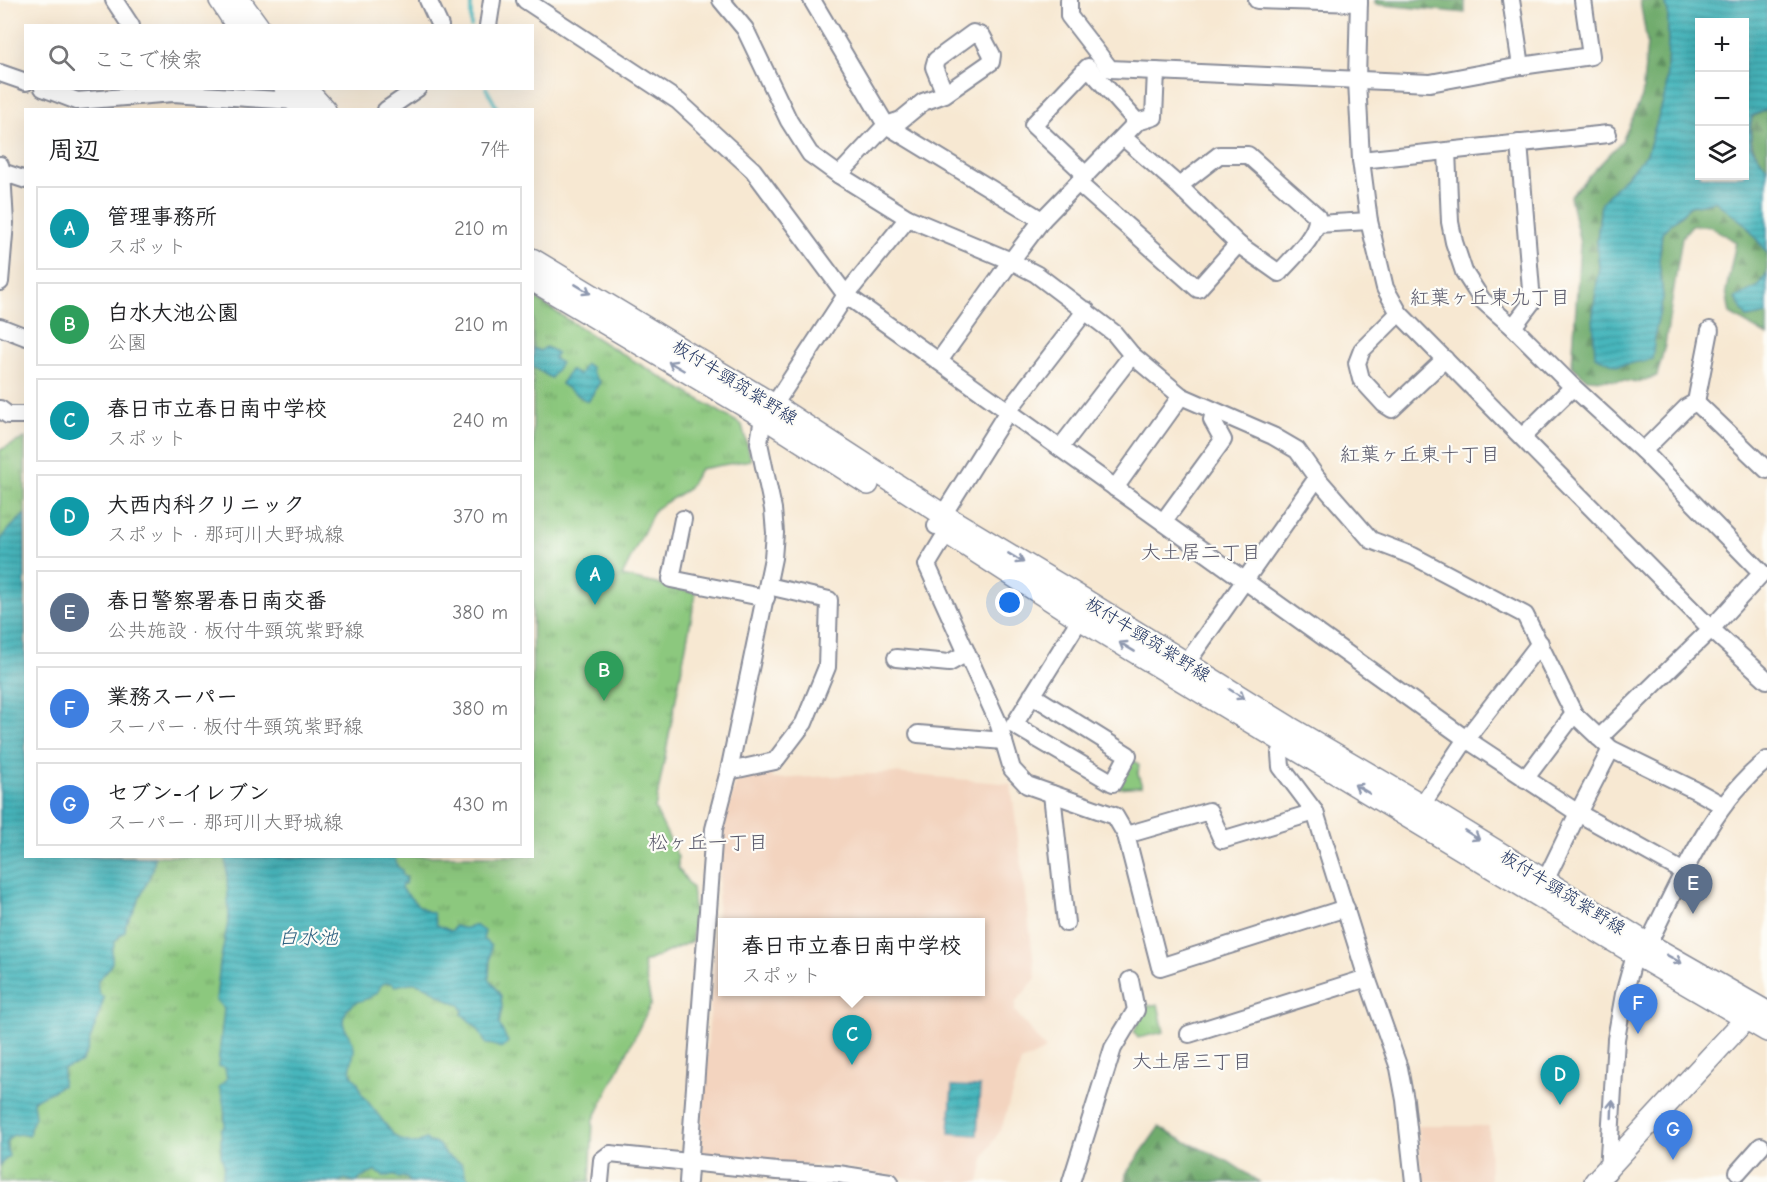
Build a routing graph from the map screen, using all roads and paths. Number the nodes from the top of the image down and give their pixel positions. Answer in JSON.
{"nodes":[{"id":1,"x":114,"y":0,"type":"edge"},
{"id":2,"x":220,"y":0,"type":"edge"},
{"id":3,"x":239,"y":0,"type":"edge"},
{"id":4,"x":428,"y":0,"type":"edge"},
{"id":5,"x":492,"y":0,"type":"edge"},
{"id":6,"x":525,"y":0,"type":"edge"},
{"id":7,"x":721,"y":0,"type":"edge"},
{"id":8,"x":812,"y":0,"type":"edge"},
{"id":9,"x":1069,"y":0,"type":"edge"},
{"id":10,"x":1257,"y":0,"type":"edge"},
{"id":11,"x":1511,"y":0,"type":"edge"},
{"id":12,"x":1583,"y":0,"type":"edge"},
{"id":13,"x":1359,"y":2,"type":"edge"},
{"id":14,"x":130,"y":24,"type":"edge"},
{"id":15,"x":236,"y":24,"type":"edge"},
{"id":16,"x":257,"y":24,"type":"edge"},
{"id":17,"x":439,"y":24,"type":"edge"},
{"id":18,"x":488,"y":24,"type":"edge"},
{"id":19,"x":1521,"y":66,"type":"junction"},
{"id":20,"x":1156,"y":71,"type":"junction"},
{"id":21,"x":0,"y":73,"type":"edge"},
{"id":22,"x":1357,"y":80,"type":"junction"},
{"id":23,"x":24,"y":81,"type":"edge"},
{"id":24,"x":50,"y":90,"type":"edge"},
{"id":25,"x":415,"y":90,"type":"edge"},
{"id":26,"x":172,"y":91,"type":"edge"},
{"id":27,"x":945,"y":94,"type":"dead end"},
{"id":28,"x":296,"y":97,"type":"edge"},
{"id":29,"x":179,"y":108,"type":"edge"},
{"id":30,"x":321,"y":108,"type":"edge"},
{"id":31,"x":389,"y":108,"type":"edge"},
{"id":32,"x":1137,"y":122,"type":"junction"},
{"id":33,"x":886,"y":125,"type":"junction"},
{"id":34,"x":1608,"y":134,"type":"dead end"},
{"id":35,"x":1123,"y":137,"type":"junction"},
{"id":36,"x":1519,"y":143,"type":"junction"},
{"id":37,"x":1447,"y":151,"type":"junction"},
{"id":38,"x":1361,"y":160,"type":"junction"},
{"id":39,"x":1,"y":168,"type":"edge"},
{"id":40,"x":839,"y":175,"type":"junction"},
{"id":41,"x":24,"y":179,"type":"edge"},
{"id":42,"x":1082,"y":179,"type":"junction"},
{"id":43,"x":1179,"y":186,"type":"junction"},
{"id":44,"x":908,"y":218,"type":"junction"},
{"id":45,"x":1042,"y":220,"type":"junction"},
{"id":46,"x":1369,"y":221,"type":"junction"},
{"id":47,"x":1317,"y":224,"type":"junction"},
{"id":48,"x":1238,"y":244,"type":"junction"},
{"id":49,"x":534,"y":260,"type":"edge"},
{"id":50,"x":1011,"y":261,"type":"junction"},
{"id":51,"x":534,"y":281,"type":"edge"},
{"id":52,"x":0,"y":282,"type":"edge"},
{"id":53,"x":846,"y":295,"type":"junction"},
{"id":54,"x":1086,"y":310,"type":"junction"},
{"id":55,"x":1399,"y":313,"type":"junction"},
{"id":56,"x":0,"y":327,"type":"edge"},
{"id":57,"x":1514,"y":327,"type":"junction"},
{"id":58,"x":1710,"y":330,"type":"dead end"},
{"id":59,"x":24,"y":336,"type":"edge"},
{"id":60,"x":1132,"y":355,"type":"junction"},
{"id":61,"x":1445,"y":359,"type":"junction"},
{"id":62,"x":939,"y":361,"type":"junction"},
{"id":63,"x":1573,"y":387,"type":"junction"},
{"id":64,"x":1181,"y":396,"type":"junction"},
{"id":65,"x":1696,"y":402,"type":"junction"},
{"id":66,"x":0,"y":409,"type":"edge"},
{"id":67,"x":768,"y":411,"type":"junction"},
{"id":68,"x":1008,"y":411,"type":"junction"},
{"id":69,"x":1214,"y":411,"type":"junction"},
{"id":70,"x":24,"y":415,"type":"edge"},
{"id":71,"x":1522,"y":437,"type":"junction"},
{"id":72,"x":1060,"y":448,"type":"junction"},
{"id":73,"x":1643,"y":451,"type":"junction"},
{"id":74,"x":1767,"y":470,"type":"edge"},
{"id":75,"x":1317,"y":478,"type":"junction"},
{"id":76,"x":1115,"y":488,"type":"junction"},
{"id":77,"x":683,"y":519,"type":"dead end"},
{"id":78,"x":1163,"y":522,"type":"junction"},
{"id":79,"x":941,"y":524,"type":"junction"},
{"id":80,"x":1245,"y":581,"type":"junction"},
{"id":81,"x":767,"y":592,"type":"junction"},
{"id":82,"x":1080,"y":619,"type":"junction"},
{"id":83,"x":1711,"y":629,"type":"junction"},
{"id":84,"x":1540,"y":643,"type":"junction"},
{"id":85,"x":967,"y":653,"type":"junction"},
{"id":86,"x":896,"y":658,"type":"dead end"},
{"id":87,"x":1182,"y":670,"type":"junction"},
{"id":88,"x":1767,"y":680,"type":"edge"},
{"id":89,"x":1032,"y":695,"type":"junction"},
{"id":90,"x":1574,"y":714,"type":"junction"},
{"id":91,"x":918,"y":734,"type":"dead end"},
{"id":92,"x":1466,"y":739,"type":"junction"},
{"id":93,"x":1004,"y":741,"type":"junction"},
{"id":94,"x":1286,"y":743,"type":"junction"},
{"id":95,"x":1605,"y":744,"type":"junction"},
{"id":96,"x":1766,"y":761,"type":"edge"},
{"id":97,"x":729,"y":771,"type":"junction"},
{"id":98,"x":1525,"y":779,"type":"junction"},
{"id":99,"x":1767,"y":780,"type":"edge"},
{"id":100,"x":1052,"y":794,"type":"junction"},
{"id":101,"x":1722,"y":806,"type":"junction"},
{"id":102,"x":1315,"y":812,"type":"junction"},
{"id":103,"x":1417,"y":812,"type":"junction"},
{"id":104,"x":1578,"y":813,"type":"junction"},
{"id":105,"x":1126,"y":835,"type":"junction"},
{"id":106,"x":1684,"y":872,"type":"junction"},
{"id":107,"x":1545,"y":881,"type":"junction"},
{"id":108,"x":1346,"y":908,"type":"junction"},
{"id":109,"x":1067,"y":924,"type":"dead end"},
{"id":110,"x":1642,"y":949,"type":"junction"},
{"id":111,"x":1367,"y":978,"type":"junction"},
{"id":112,"x":1130,"y":980,"type":"dead end"},
{"id":113,"x":1759,"y":1008,"type":"edge"},
{"id":114,"x":1767,"y":1031,"type":"edge"},
{"id":115,"x":1189,"y":1034,"type":"dead end"},
{"id":116,"x":1761,"y":1146,"type":"dead end"},
{"id":117,"x":689,"y":1161,"type":"junction"},
{"id":118,"x":777,"y":1176,"type":"edge"},
{"id":119,"x":1606,"y":1178,"type":"edge"},
{"id":120,"x":1738,"y":1179,"type":"edge"},
{"id":121,"x":600,"y":1182,"type":"edge"},
{"id":122,"x":688,"y":1182,"type":"edge"},
{"id":123,"x":890,"y":1182,"type":"edge"},
{"id":124,"x":1071,"y":1182,"type":"edge"},
{"id":125,"x":1414,"y":1182,"type":"edge"}],
"edges":[{"from":1,"to":14,"type":"street"},
{"from":2,"to":15,"type":"main road"},
{"from":3,"to":16,"type":"main road"},
{"from":4,"to":17,"type":"street"},
{"from":5,"to":18,"type":"street"},
{"from":6,"to":53,"type":"street"},
{"from":7,"to":40,"type":"street"},
{"from":8,"to":33,"type":"street"},
{"from":9,"to":20,"type":"street"},
{"from":10,"to":13,"type":"street"},
{"from":11,"to":19,"type":"street"},
{"from":12,"to":19,"type":"street"},
{"from":13,"to":22,"type":"street"},
{"from":19,"to":22,"type":"street"},
{"from":20,"to":22,"type":"street"},
{"from":20,"to":32,"type":"street"},
{"from":21,"to":23,"type":"street"},
{"from":22,"to":38,"type":"street"},
{"from":24,"to":26,"type":"street"},
{"from":25,"to":31,"type":"street"},
{"from":26,"to":28,"type":"street"},
{"from":26,"to":29,"type":"street"},
{"from":27,"to":33,"type":"street"},
{"from":28,"to":30,"type":"main road"},
{"from":32,"to":35,"type":"street"},
{"from":32,"to":42,"type":"street"},
{"from":33,"to":40,"type":"street"},
{"from":33,"to":45,"type":"street"},
{"from":34,"to":36,"type":"street"},
{"from":35,"to":42,"type":"street"},
{"from":35,"to":43,"type":"street"},
{"from":36,"to":37,"type":"street"},
{"from":36,"to":57,"type":"street"},
{"from":37,"to":38,"type":"street"},
{"from":37,"to":57,"type":"street"},
{"from":38,"to":46,"type":"street"},
{"from":39,"to":41,"type":"street"},
{"from":39,"to":52,"type":"street"},
{"from":40,"to":44,"type":"street"},
{"from":42,"to":45,"type":"street"},
{"from":42,"to":48,"type":"street"},
{"from":43,"to":47,"type":"street"},
{"from":43,"to":48,"type":"street"},
{"from":44,"to":50,"type":"street"},
{"from":44,"to":53,"type":"street"},
{"from":45,"to":50,"type":"street"},
{"from":46,"to":47,"type":"street"},
{"from":46,"to":55,"type":"street"},
{"from":47,"to":48,"type":"street"},
{"from":49,"to":67,"type":"main road","name":"板付牛頸筑紫野線","one_way":true},
{"from":50,"to":54,"type":"street"},
{"from":50,"to":62,"type":"street"},
{"from":67,"to":51,"type":"main road","name":"板付牛頸筑紫野線","one_way":true},
{"from":53,"to":62,"type":"street"},
{"from":53,"to":67,"type":"street"},
{"from":54,"to":60,"type":"street"},
{"from":54,"to":68,"type":"street"},
{"from":55,"to":61,"type":"street"},
{"from":55,"to":61,"type":"street"},
{"from":56,"to":59,"type":"street"},
{"from":57,"to":63,"type":"street"},
{"from":58,"to":65,"type":"street"},
{"from":60,"to":64,"type":"street"},
{"from":60,"to":72,"type":"street"},
{"from":61,"to":71,"type":"street"},
{"from":62,"to":68,"type":"street"},
{"from":63,"to":71,"type":"street"},
{"from":63,"to":73,"type":"street"},
{"from":64,"to":69,"type":"street"},
{"from":64,"to":76,"type":"street"},
{"from":65,"to":73,"type":"street"},
{"from":65,"to":74,"type":"street"},
{"from":66,"to":70,"type":"street"},
{"from":67,"to":79,"type":"main road","name":"板付牛頸筑紫野線"},
{"from":67,"to":81,"type":"street"},
{"from":68,"to":72,"type":"street"},
{"from":68,"to":79,"type":"street"},
{"from":69,"to":75,"type":"street"},
{"from":69,"to":78,"type":"street"},
{"from":71,"to":83,"type":"street"},
{"from":72,"to":76,"type":"street"},
{"from":73,"to":83,"type":"street"},
{"from":75,"to":80,"type":"street"},
{"from":75,"to":84,"type":"street"},
{"from":76,"to":78,"type":"street"},
{"from":77,"to":81,"type":"street"},
{"from":78,"to":80,"type":"street"},
{"from":79,"to":82,"type":"main road","name":"板付牛頸筑紫野線"},
{"from":79,"to":85,"type":"street"},
{"from":79,"to":87,"type":"main road","name":"板付牛頸筑紫野線","one_way":true},
{"from":80,"to":87,"type":"street"},
{"from":80,"to":92,"type":"street"},
{"from":81,"to":97,"type":"street"},
{"from":81,"to":97,"type":"street"},
{"from":87,"to":82,"type":"main road","name":"板付牛頸筑紫野線","one_way":true},
{"from":82,"to":89,"type":"street"},
{"from":83,"to":88,"type":"street"},
{"from":83,"to":95,"type":"street"},
{"from":84,"to":90,"type":"street"},
{"from":84,"to":92,"type":"street"},
{"from":85,"to":86,"type":"street"},
{"from":85,"to":93,"type":"street"},
{"from":87,"to":94,"type":"main road","name":"板付牛頸筑紫野線"},
{"from":87,"to":103,"type":"main road","name":"板付牛頸筑紫野線","one_way":true},
{"from":89,"to":89,"type":"street"},
{"from":90,"to":95,"type":"street"},
{"from":90,"to":98,"type":"street"},
{"from":91,"to":93,"type":"street"},
{"from":92,"to":98,"type":"street"},
{"from":92,"to":103,"type":"street"},
{"from":93,"to":100,"type":"street"},
{"from":94,"to":102,"type":"street"},
{"from":103,"to":94,"type":"main road","name":"板付牛頸筑紫野線","one_way":true},
{"from":95,"to":101,"type":"street"},
{"from":95,"to":104,"type":"street"},
{"from":96,"to":99,"type":"street"},
{"from":96,"to":101,"type":"street"},
{"from":97,"to":117,"type":"street"},
{"from":98,"to":104,"type":"street"},
{"from":100,"to":105,"type":"street"},
{"from":100,"to":109,"type":"street"},
{"from":101,"to":106,"type":"street"},
{"from":102,"to":105,"type":"street"},
{"from":102,"to":108,"type":"street"},
{"from":103,"to":107,"type":"main road","name":"板付牛頸筑紫野線","one_way":true},
{"from":103,"to":110,"type":"main road","name":"板付牛頸筑紫野線"},
{"from":104,"to":106,"type":"street"},
{"from":104,"to":107,"type":"street"},
{"from":105,"to":108,"type":"street"},
{"from":106,"to":110,"type":"street"},
{"from":107,"to":110,"type":"main road","name":"板付牛頸筑紫野線"},
{"from":108,"to":111,"type":"street"},
{"from":110,"to":113,"type":"main road","name":"板付牛頸筑紫野線"},
{"from":119,"to":110,"type":"street","one_way":true},
{"from":111,"to":115,"type":"street"},
{"from":111,"to":125,"type":"street"},
{"from":112,"to":124,"type":"street"},
{"from":113,"to":114,"type":"main road","name":"板付牛頸筑紫野線"},
{"from":113,"to":119,"type":"main road"},
{"from":116,"to":120,"type":"street"},
{"from":117,"to":118,"type":"street"},
{"from":117,"to":121,"type":"street"},
{"from":117,"to":122,"type":"street"},
{"from":118,"to":123,"type":"street"}]}
